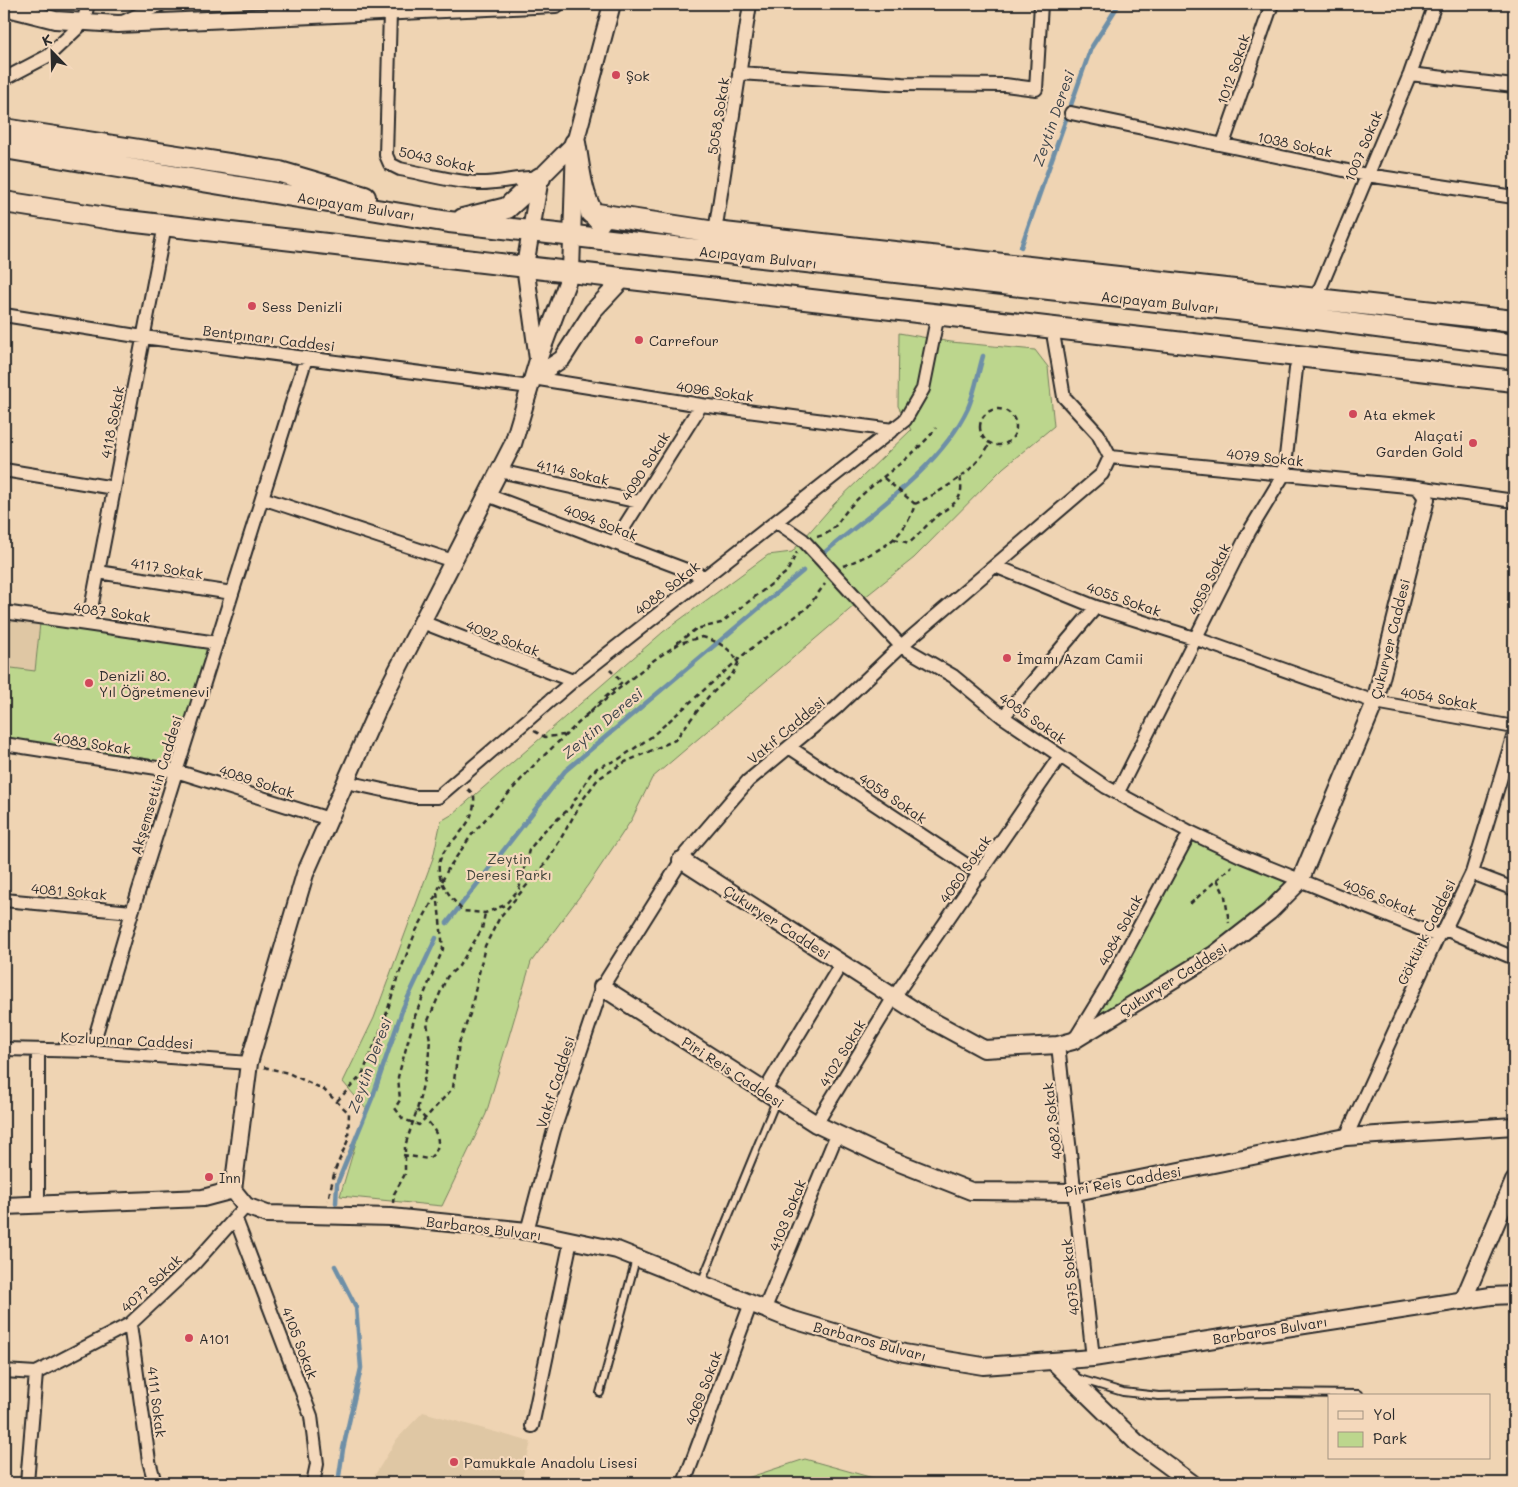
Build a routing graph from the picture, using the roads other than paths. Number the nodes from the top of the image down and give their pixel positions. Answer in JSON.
{"nodes":[{"id":1,"x":88,"y":4,"type":"edge"},
{"id":2,"x":161,"y":4,"type":"edge"},
{"id":3,"x":556,"y":4,"type":"edge"},
{"id":4,"x":612,"y":4,"type":"edge"},
{"id":5,"x":750,"y":4,"type":"edge"},
{"id":6,"x":1041,"y":4,"type":"edge"},
{"id":7,"x":1272,"y":4,"type":"edge"},
{"id":8,"x":1435,"y":4,"type":"edge"},
{"id":9,"x":4,"y":7,"type":"edge"},
{"id":10,"x":380,"y":10,"type":"edge"},
{"id":11,"x":84,"y":23,"type":"junction"},
{"id":12,"x":118,"y":24,"type":"junction"},
{"id":13,"x":739,"y":73,"type":"junction"},
{"id":14,"x":1410,"y":74,"type":"junction"},
{"id":15,"x":4,"y":79,"type":"edge"},
{"id":16,"x":1514,"y":86,"type":"edge"},
{"id":17,"x":1071,"y":113,"type":"dead end"},
{"id":18,"x":4,"y":129,"type":"edge"},
{"id":19,"x":575,"y":143,"type":"junction"},
{"id":20,"x":1223,"y":144,"type":"junction"},
{"id":21,"x":4,"y":148,"type":"edge"},
{"id":22,"x":1366,"y":175,"type":"junction"},
{"id":23,"x":540,"y":178,"type":"junction"},
{"id":24,"x":1514,"y":197,"type":"edge"},
{"id":25,"x":4,"y":202,"type":"edge"},
{"id":26,"x":591,"y":213,"type":"junction"},
{"id":27,"x":449,"y":222,"type":"junction"},
{"id":28,"x":165,"y":225,"type":"junction"},
{"id":29,"x":531,"y":232,"type":"junction"},
{"id":30,"x":715,"y":232,"type":"junction"},
{"id":31,"x":572,"y":237,"type":"junction"},
{"id":32,"x":618,"y":242,"type":"junction"},
{"id":33,"x":524,"y":266,"type":"junction"},
{"id":34,"x":570,"y":272,"type":"junction"},
{"id":35,"x":624,"y":278,"type":"junction"},
{"id":36,"x":1316,"y":298,"type":"junction"},
{"id":37,"x":938,"y":314,"type":"junction"},
{"id":38,"x":4,"y":315,"type":"edge"},
{"id":39,"x":1514,"y":321,"type":"edge"},
{"id":40,"x":1056,"y":329,"type":"junction"},
{"id":41,"x":143,"y":337,"type":"junction"},
{"id":42,"x":1514,"y":345,"type":"edge"},
{"id":43,"x":306,"y":358,"type":"junction"},
{"id":44,"x":538,"y":360,"type":"junction"},
{"id":45,"x":1296,"y":369,"type":"dead end"},
{"id":46,"x":1514,"y":381,"type":"edge"},
{"id":47,"x":532,"y":382,"type":"junction"},
{"id":48,"x":701,"y":405,"type":"junction"},
{"id":49,"x":893,"y":430,"type":"junction"},
{"id":50,"x":1110,"y":457,"type":"junction"},
{"id":51,"x":4,"y":470,"type":"edge"},
{"id":52,"x":499,"y":471,"type":"junction"},
{"id":53,"x":1284,"y":474,"type":"junction"},
{"id":54,"x":114,"y":488,"type":"junction"},
{"id":55,"x":1422,"y":493,"type":"junction"},
{"id":56,"x":487,"y":495,"type":"junction"},
{"id":57,"x":262,"y":498,"type":"junction"},
{"id":58,"x":1514,"y":501,"type":"edge"},
{"id":59,"x":639,"y":502,"type":"junction"},
{"id":60,"x":777,"y":522,"type":"junction"},
{"id":61,"x":614,"y":543,"type":"junction"},
{"id":62,"x":453,"y":561,"type":"junction"},
{"id":63,"x":994,"y":566,"type":"junction"},
{"id":64,"x":98,"y":572,"type":"junction"},
{"id":65,"x":705,"y":577,"type":"junction"},
{"id":66,"x":232,"y":593,"type":"junction"},
{"id":67,"x":1096,"y":607,"type":"junction"},
{"id":68,"x":4,"y":612,"type":"edge"},
{"id":69,"x":422,"y":622,"type":"junction"},
{"id":70,"x":88,"y":624,"type":"junction"},
{"id":71,"x":1197,"y":639,"type":"junction"},
{"id":72,"x":217,"y":643,"type":"junction"},
{"id":73,"x":901,"y":646,"type":"junction"},
{"id":74,"x":574,"y":681,"type":"junction"},
{"id":75,"x":1358,"y":696,"type":"joint"},
{"id":76,"x":1375,"y":702,"type":"junction"},
{"id":77,"x":1002,"y":717,"type":"junction"},
{"id":78,"x":1514,"y":727,"type":"edge"},
{"id":79,"x":1514,"y":734,"type":"edge"},
{"id":80,"x":4,"y":744,"type":"edge"},
{"id":81,"x":789,"y":747,"type":"junction"},
{"id":82,"x":1060,"y":756,"type":"junction"},
{"id":83,"x":176,"y":771,"type":"junction"},
{"id":84,"x":346,"y":782,"type":"junction"},
{"id":85,"x":1118,"y":792,"type":"junction"},
{"id":86,"x":329,"y":819,"type":"junction"},
{"id":87,"x":1190,"y":832,"type":"junction"},
{"id":88,"x":681,"y":860,"type":"junction"},
{"id":89,"x":1472,"y":873,"type":"junction"},
{"id":90,"x":980,"y":874,"type":"junction"},
{"id":91,"x":1305,"y":883,"type":"junction"},
{"id":92,"x":1514,"y":890,"type":"edge"},
{"id":93,"x":4,"y":900,"type":"edge"},
{"id":94,"x":132,"y":912,"type":"junction"},
{"id":95,"x":1442,"y":932,"type":"junction"},
{"id":96,"x":1514,"y":958,"type":"edge"},
{"id":97,"x":841,"y":964,"type":"junction"},
{"id":98,"x":602,"y":987,"type":"junction"},
{"id":99,"x":894,"y":997,"type":"junction"},
{"id":100,"x":1066,"y":1043,"type":"junction"},
{"id":101,"x":4,"y":1048,"type":"edge"},
{"id":102,"x":38,"y":1051,"type":"junction"},
{"id":103,"x":91,"y":1051,"type":"junction"},
{"id":104,"x":249,"y":1063,"type":"junction"},
{"id":105,"x":770,"y":1096,"type":"junction"},
{"id":106,"x":816,"y":1124,"type":"junction"},
{"id":107,"x":1514,"y":1126,"type":"edge"},
{"id":108,"x":837,"y":1134,"type":"junction"},
{"id":109,"x":1346,"y":1137,"type":"junction"},
{"id":110,"x":1514,"y":1181,"type":"edge"},
{"id":111,"x":233,"y":1190,"type":"junction"},
{"id":112,"x":1076,"y":1192,"type":"junction"},
{"id":113,"x":38,"y":1205,"type":"junction"},
{"id":114,"x":4,"y":1206,"type":"edge"},
{"id":115,"x":241,"y":1212,"type":"junction"},
{"id":116,"x":527,"y":1231,"type":"junction"},
{"id":117,"x":571,"y":1240,"type":"junction"},
{"id":118,"x":637,"y":1258,"type":"junction"},
{"id":119,"x":701,"y":1284,"type":"junction"},
{"id":120,"x":1514,"y":1295,"type":"edge"},
{"id":121,"x":1463,"y":1301,"type":"junction"},
{"id":122,"x":758,"y":1306,"type":"junction"},
{"id":123,"x":130,"y":1324,"type":"junction"},
{"id":124,"x":1093,"y":1358,"type":"junction"},
{"id":125,"x":1053,"y":1360,"type":"junction"},
{"id":126,"x":4,"y":1372,"type":"edge"},
{"id":127,"x":36,"y":1373,"type":"junction"},
{"id":128,"x":1068,"y":1375,"type":"junction"},
{"id":129,"x":600,"y":1393,"type":"dead end"},
{"id":130,"x":1359,"y":1394,"type":"dead end"},
{"id":131,"x":532,"y":1426,"type":"dead end"},
{"id":132,"x":27,"y":1483,"type":"edge"},
{"id":133,"x":155,"y":1483,"type":"edge"},
{"id":134,"x":313,"y":1483,"type":"edge"},
{"id":135,"x":684,"y":1483,"type":"edge"},
{"id":136,"x":1192,"y":1483,"type":"edge"}],
"edges":[{"from":1,"to":11,"type":"street"},
{"from":2,"to":12,"type":"street"},
{"from":3,"to":10,"type":"street"},
{"from":4,"to":19,"type":"street"},
{"from":5,"to":13,"type":"street","name":"5058 Sokak"},
{"from":6,"to":13,"type":"street"},
{"from":7,"to":20,"type":"street","name":"1012 Sokak"},
{"from":8,"to":14,"type":"street","name":"1007 Sokak"},
{"from":9,"to":11,"type":"street"},
{"from":10,"to":12,"type":"street"},
{"from":10,"to":23,"type":"street","name":"5043 Sokak"},
{"from":11,"to":12,"type":"street"},
{"from":11,"to":15,"type":"street"},
{"from":13,"to":30,"type":"street","name":"5058 Sokak"},
{"from":14,"to":16,"type":"street"},
{"from":14,"to":22,"type":"street","name":"1007 Sokak"},
{"from":17,"to":20,"type":"street","name":"1038 Sokak"},
{"from":18,"to":27,"type":"main road"},
{"from":19,"to":23,"type":"street"},
{"from":19,"to":26,"type":"main road"},
{"from":19,"to":31,"type":"street"},
{"from":20,"to":22,"type":"street","name":"1038 Sokak"},
{"from":21,"to":27,"type":"main road","name":"Acıpayam Bulvarı"},
{"from":22,"to":24,"type":"street","name":"1038 Sokak"},
{"from":22,"to":36,"type":"street","name":"1007 Sokak"},
{"from":23,"to":27,"type":"main road"},
{"from":23,"to":29,"type":"street"},
{"from":25,"to":28,"type":"main road"},
{"from":26,"to":30,"type":"main road"},
{"from":26,"to":32,"type":"main road"},
{"from":27,"to":29,"type":"main road","name":"Acıpayam Bulvarı"},
{"from":28,"to":33,"type":"main road"},
{"from":28,"to":41,"type":"street","name":"4118 Sokak"},
{"from":29,"to":31,"type":"main road","name":"Acıpayam Bulvarı"},
{"from":29,"to":33,"type":"street"},
{"from":30,"to":36,"type":"main road"},
{"from":31,"to":32,"type":"main road","name":"Acıpayam Bulvarı"},
{"from":31,"to":34,"type":"street"},
{"from":32,"to":42,"type":"main road","name":"Acıpayam Bulvarı"},
{"from":33,"to":34,"type":"main road"},
{"from":33,"to":44,"type":"street"},
{"from":34,"to":35,"type":"main road"},
{"from":34,"to":44,"type":"street"},
{"from":35,"to":37,"type":"main road"},
{"from":35,"to":47,"type":"street"},
{"from":36,"to":39,"type":"main road"},
{"from":37,"to":40,"type":"main road"},
{"from":37,"to":49,"type":"street","name":"4088 Sokak"},
{"from":38,"to":41,"type":"street","name":"Bentpınarı Caddesi"},
{"from":40,"to":46,"type":"main road"},
{"from":40,"to":50,"type":"street"},
{"from":41,"to":43,"type":"street","name":"Bentpınarı Caddesi"},
{"from":41,"to":54,"type":"street","name":"4118 Sokak"},
{"from":43,"to":47,"type":"street","name":"Bentpınarı Caddesi"},
{"from":43,"to":57,"type":"street","name":"Akşemsettin Caddesi"},
{"from":44,"to":47,"type":"street"},
{"from":45,"to":53,"type":"street","name":"4059 Sokak"},
{"from":47,"to":48,"type":"street","name":"4096 Sokak"},
{"from":47,"to":52,"type":"street"},
{"from":48,"to":49,"type":"street","name":"4096 Sokak"},
{"from":48,"to":59,"type":"street","name":"4090 Sokak"},
{"from":49,"to":60,"type":"street","name":"4088 Sokak"},
{"from":50,"to":53,"type":"street","name":"4079 Sokak"},
{"from":50,"to":63,"type":"street","name":"Vakıf Caddesi"},
{"from":51,"to":54,"type":"street"},
{"from":52,"to":56,"type":"street"},
{"from":52,"to":59,"type":"street","name":"4114 Sokak"},
{"from":53,"to":55,"type":"street","name":"4079 Sokak"},
{"from":53,"to":71,"type":"street","name":"4059 Sokak"},
{"from":54,"to":64,"type":"street","name":"4118 Sokak"},
{"from":55,"to":58,"type":"street","name":"4079 Sokak"},
{"from":55,"to":76,"type":"street","name":"Çukuryer Caddesi"},
{"from":56,"to":61,"type":"street","name":"4094 Sokak"},
{"from":56,"to":62,"type":"street"},
{"from":57,"to":62,"type":"street"},
{"from":57,"to":66,"type":"street","name":"Akşemsettin Caddesi"},
{"from":59,"to":61,"type":"street","name":"4090 Sokak"},
{"from":60,"to":65,"type":"street","name":"4088 Sokak"},
{"from":60,"to":73,"type":"street","name":"4085 Sokak"},
{"from":61,"to":65,"type":"street","name":"4094 Sokak"},
{"from":62,"to":69,"type":"street"},
{"from":63,"to":67,"type":"street","name":"4055 Sokak"},
{"from":63,"to":73,"type":"street","name":"Vakıf Caddesi"},
{"from":64,"to":66,"type":"street","name":"4117 Sokak"},
{"from":64,"to":70,"type":"street","name":"4118 Sokak"},
{"from":65,"to":74,"type":"street","name":"4088 Sokak"},
{"from":66,"to":72,"type":"street","name":"Akşemsettin Caddesi"},
{"from":67,"to":71,"type":"street","name":"4055 Sokak"},
{"from":67,"to":77,"type":"street"},
{"from":68,"to":70,"type":"street","name":"4087 Sokak"},
{"from":69,"to":74,"type":"street","name":"4092 Sokak"},
{"from":69,"to":84,"type":"street"},
{"from":70,"to":72,"type":"street","name":"4087 Sokak"},
{"from":71,"to":75,"type":"street","name":"4055 Sokak"},
{"from":71,"to":85,"type":"street","name":"4059 Sokak"},
{"from":72,"to":83,"type":"street","name":"Akşemsettin Caddesi"},
{"from":73,"to":77,"type":"street","name":"4085 Sokak"},
{"from":73,"to":81,"type":"street","name":"Vakıf Caddesi"},
{"from":74,"to":84,"type":"street","name":"4088 Sokak"},
{"from":75,"to":76,"type":"street","name":"4054 Sokak"},
{"from":76,"to":78,"type":"street","name":"4054 Sokak"},
{"from":76,"to":91,"type":"street","name":"Çukuryer Caddesi"},
{"from":77,"to":82,"type":"street","name":"4085 Sokak"},
{"from":79,"to":89,"type":"street","name":"Göktürk Caddesi"},
{"from":80,"to":83,"type":"street","name":"4083 Sokak"},
{"from":81,"to":88,"type":"street","name":"Vakıf Caddesi"},
{"from":81,"to":90,"type":"street","name":"4058 Sokak"},
{"from":82,"to":85,"type":"street","name":"4085 Sokak"},
{"from":82,"to":90,"type":"street","name":"4060 Sokak"},
{"from":83,"to":86,"type":"street","name":"4089 Sokak"},
{"from":83,"to":94,"type":"street","name":"Akşemsettin Caddesi"},
{"from":84,"to":86,"type":"street"},
{"from":85,"to":87,"type":"street","name":"4085 Sokak"},
{"from":86,"to":104,"type":"street"},
{"from":87,"to":91,"type":"street","name":"4085 Sokak"},
{"from":87,"to":100,"type":"street","name":"4084 Sokak"},
{"from":88,"to":97,"type":"street","name":"Çukuryer Caddesi"},
{"from":88,"to":98,"type":"street","name":"Vakıf Caddesi"},
{"from":89,"to":92,"type":"street"},
{"from":89,"to":95,"type":"street","name":"Göktürk Caddesi"},
{"from":90,"to":99,"type":"street","name":"4060 Sokak"},
{"from":91,"to":95,"type":"street","name":"4056 Sokak"},
{"from":91,"to":100,"type":"street","name":"Çukuryer Caddesi"},
{"from":93,"to":94,"type":"street","name":"4081 Sokak"},
{"from":94,"to":103,"type":"street","name":"Akşemsettin Caddesi"},
{"from":95,"to":96,"type":"street","name":"4056 Sokak"},
{"from":95,"to":109,"type":"street","name":"Göktürk Caddesi"},
{"from":97,"to":99,"type":"street","name":"Çukuryer Caddesi"},
{"from":97,"to":105,"type":"street"},
{"from":98,"to":105,"type":"street","name":"Piri Reis Caddesi"},
{"from":98,"to":116,"type":"street","name":"Vakıf Caddesi"},
{"from":99,"to":100,"type":"street","name":"Çukuryer Caddesi"},
{"from":99,"to":106,"type":"street","name":"4102 Sokak"},
{"from":100,"to":112,"type":"street","name":"4082 Sokak"},
{"from":101,"to":102,"type":"street","name":"Kozlupınar Caddesi"},
{"from":102,"to":103,"type":"street","name":"Kozlupınar Caddesi"},
{"from":102,"to":113,"type":"street"},
{"from":103,"to":104,"type":"street","name":"Kozlupınar Caddesi"},
{"from":104,"to":111,"type":"street"},
{"from":105,"to":106,"type":"street","name":"Piri Reis Caddesi"},
{"from":105,"to":119,"type":"lane"},
{"from":106,"to":108,"type":"street","name":"Piri Reis Caddesi"},
{"from":107,"to":109,"type":"street","name":"Piri Reis Caddesi"},
{"from":108,"to":112,"type":"street","name":"Piri Reis Caddesi"},
{"from":108,"to":122,"type":"street","name":"4103 Sokak"},
{"from":109,"to":112,"type":"street","name":"Piri Reis Caddesi"},
{"from":110,"to":121,"type":"street"},
{"from":111,"to":113,"type":"street"},
{"from":111,"to":115,"type":"street"},
{"from":112,"to":124,"type":"street","name":"4075 Sokak"},
{"from":113,"to":114,"type":"street"},
{"from":115,"to":116,"type":"street","name":"Barbaros Bulvarı"},
{"from":115,"to":123,"type":"street","name":"4077 Sokak"},
{"from":115,"to":134,"type":"street","name":"4105 Sokak"},
{"from":116,"to":117,"type":"street","name":"Barbaros Bulvarı"},
{"from":117,"to":118,"type":"street","name":"Barbaros Bulvarı"},
{"from":117,"to":131,"type":"street"},
{"from":118,"to":119,"type":"street","name":"Barbaros Bulvarı"},
{"from":118,"to":129,"type":"lane"},
{"from":119,"to":122,"type":"street","name":"Barbaros Bulvarı"},
{"from":120,"to":121,"type":"street","name":"Barbaros Bulvarı"},
{"from":121,"to":124,"type":"street","name":"Barbaros Bulvarı"},
{"from":122,"to":125,"type":"street","name":"Barbaros Bulvarı"},
{"from":122,"to":135,"type":"street","name":"4069 Sokak"},
{"from":123,"to":127,"type":"street","name":"4077 Sokak"},
{"from":123,"to":133,"type":"street","name":"4111 Sokak"},
{"from":124,"to":125,"type":"street","name":"Barbaros Bulvarı"},
{"from":125,"to":128,"type":"street"},
{"from":126,"to":127,"type":"street","name":"4077 Sokak"},
{"from":127,"to":132,"type":"street"},
{"from":128,"to":130,"type":"lane"},
{"from":128,"to":136,"type":"street"}]}
